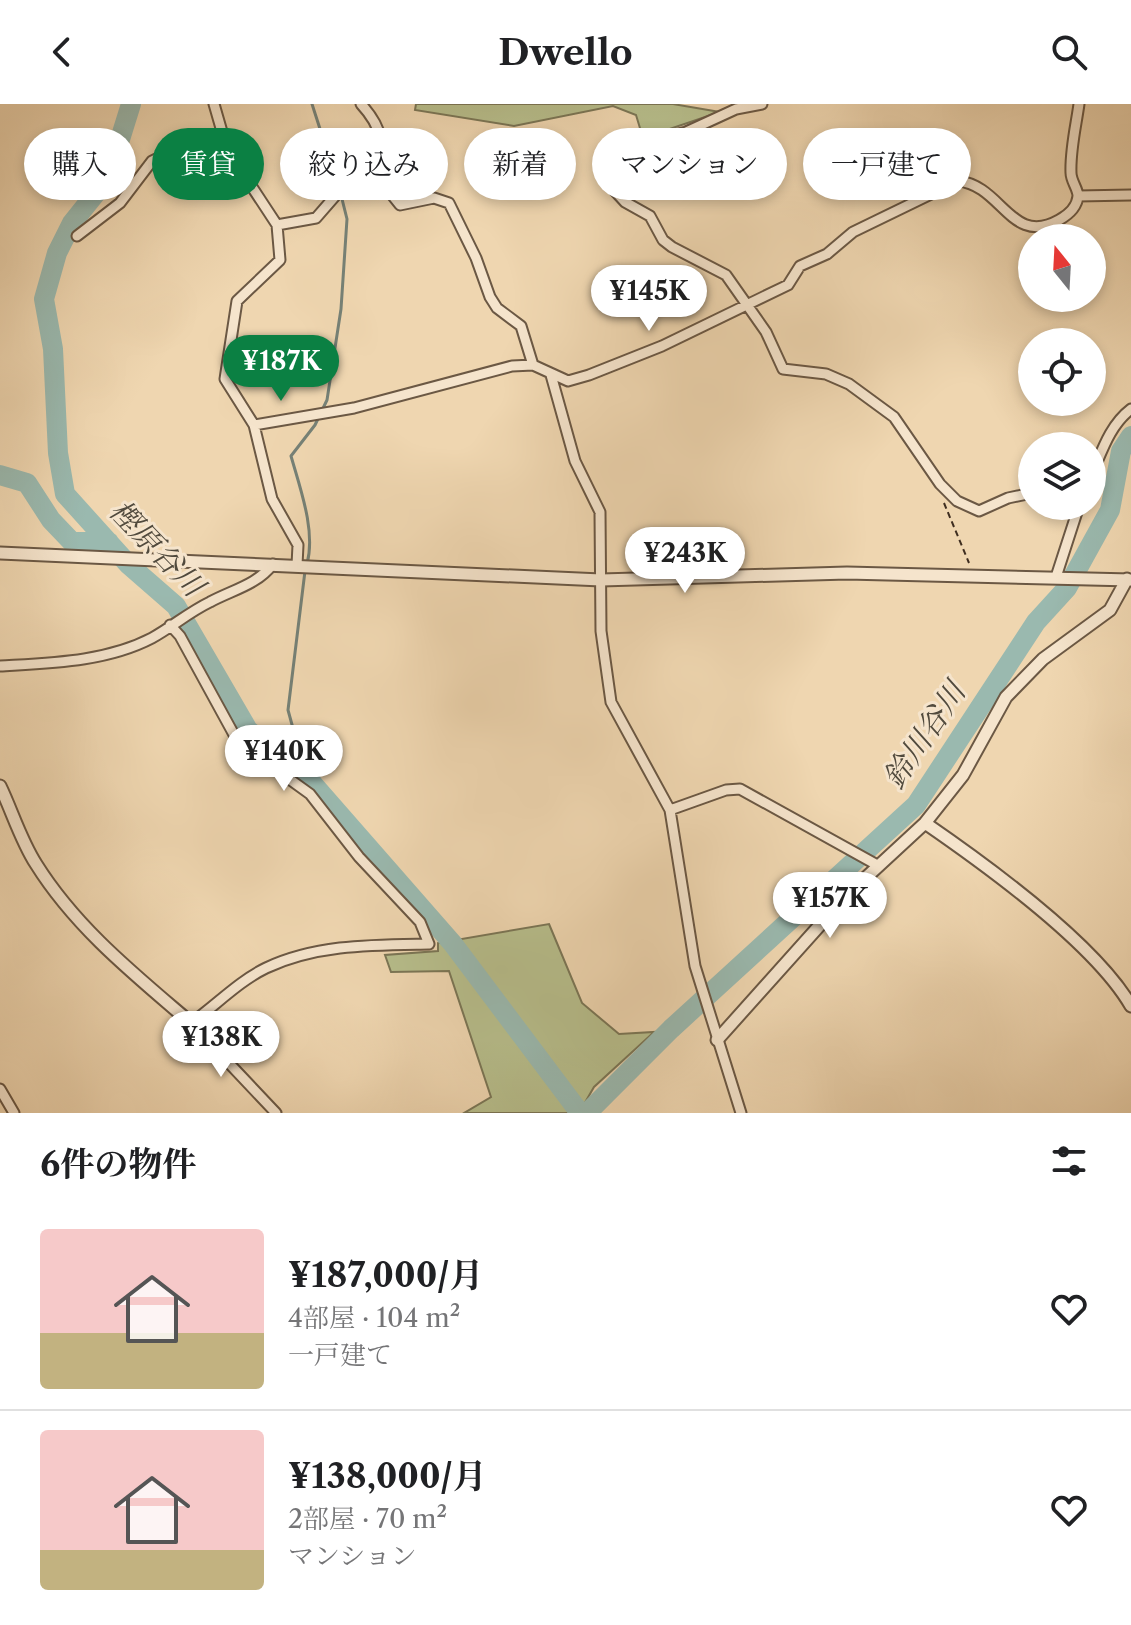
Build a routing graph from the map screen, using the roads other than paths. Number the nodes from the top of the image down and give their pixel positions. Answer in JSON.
{"nodes":[{"id":1,"x":214,"y":104,"type":"edge"},
{"id":2,"x":361,"y":104,"type":"edge"},
{"id":3,"x":762,"y":104,"type":"edge"},
{"id":4,"x":1079,"y":104,"type":"edge"},
{"id":5,"x":734,"y":107,"type":"edge"},
{"id":6,"x":221,"y":128,"type":"edge"},
{"id":7,"x":377,"y":128,"type":"edge"},
{"id":8,"x":152,"y":161,"type":"edge"},
{"id":9,"x":1131,"y":195,"type":"edge"},
{"id":10,"x":1078,"y":196,"type":"junction"},
{"id":11,"x":261,"y":200,"type":"edge"},
{"id":12,"x":331,"y":200,"type":"edge"},
{"id":13,"x":396,"y":200,"type":"edge"},
{"id":14,"x":424,"y":200,"type":"edge"},
{"id":15,"x":440,"y":200,"type":"edge"},
{"id":16,"x":277,"y":225,"type":"junction"},
{"id":17,"x":77,"y":236,"type":"dead end"},
{"id":18,"x":747,"y":306,"type":"junction"},
{"id":19,"x":533,"y":365,"type":"junction"},
{"id":20,"x":551,"y":375,"type":"junction"},
{"id":21,"x":1131,"y":409,"type":"edge"},
{"id":22,"x":254,"y":425,"type":"junction"},
{"id":23,"x":1106,"y":440,"type":"edge"},
{"id":24,"x":1018,"y":496,"type":"edge"},
{"id":25,"x":1074,"y":520,"type":"edge"},
{"id":26,"x":0,"y":553,"type":"edge"},
{"id":27,"x":273,"y":564,"type":"junction"},
{"id":28,"x":303,"y":566,"type":"junction"},
{"id":29,"x":1059,"y":577,"type":"junction"},
{"id":30,"x":601,"y":580,"type":"junction"},
{"id":31,"x":1129,"y":580,"type":"edge"},
{"id":32,"x":172,"y":624,"type":"junction"},
{"id":33,"x":0,"y":666,"type":"edge"},
{"id":34,"x":0,"y":786,"type":"edge"},
{"id":35,"x":670,"y":810,"type":"junction"},
{"id":36,"x":925,"y":823,"type":"junction"},
{"id":37,"x":875,"y":863,"type":"junction"},
{"id":38,"x":1131,"y":1006,"type":"edge"},
{"id":39,"x":191,"y":1023,"type":"junction"},
{"id":40,"x":717,"y":1040,"type":"junction"},
{"id":41,"x":0,"y":1089,"type":"edge"},
{"id":42,"x":14,"y":1113,"type":"edge"},
{"id":43,"x":276,"y":1113,"type":"edge"},
{"id":44,"x":741,"y":1113,"type":"edge"}],
"edges":[{"from":1,"to":6,"type":"street"},
{"from":2,"to":7,"type":"street"},
{"from":3,"to":5,"type":"street"},
{"from":4,"to":10,"type":"street"},
{"from":5,"to":18,"type":"street"},
{"from":8,"to":17,"type":"street"},
{"from":9,"to":10,"type":"street"},
{"from":10,"to":18,"type":"street"},
{"from":11,"to":16,"type":"street"},
{"from":12,"to":16,"type":"street"},
{"from":13,"to":14,"type":"street"},
{"from":15,"to":19,"type":"street"},
{"from":16,"to":22,"type":"street"},
{"from":18,"to":20,"type":"street"},
{"from":18,"to":24,"type":"street"},
{"from":19,"to":20,"type":"street"},
{"from":19,"to":22,"type":"street"},
{"from":20,"to":30,"type":"street"},
{"from":21,"to":23,"type":"street"},
{"from":22,"to":28,"type":"street"},
{"from":25,"to":29,"type":"street"},
{"from":26,"to":27,"type":"street"},
{"from":27,"to":28,"type":"street"},
{"from":27,"to":32,"type":"street"},
{"from":28,"to":30,"type":"street"},
{"from":29,"to":30,"type":"street"},
{"from":29,"to":31,"type":"street"},
{"from":30,"to":35,"type":"street"},
{"from":31,"to":36,"type":"street"},
{"from":32,"to":33,"type":"street"},
{"from":32,"to":39,"type":"street"},
{"from":34,"to":39,"type":"street"},
{"from":35,"to":37,"type":"street"},
{"from":35,"to":40,"type":"street"},
{"from":36,"to":37,"type":"street"},
{"from":36,"to":38,"type":"street"},
{"from":37,"to":40,"type":"street"},
{"from":39,"to":43,"type":"street"},
{"from":40,"to":44,"type":"street"},
{"from":41,"to":42,"type":"street"}]}
